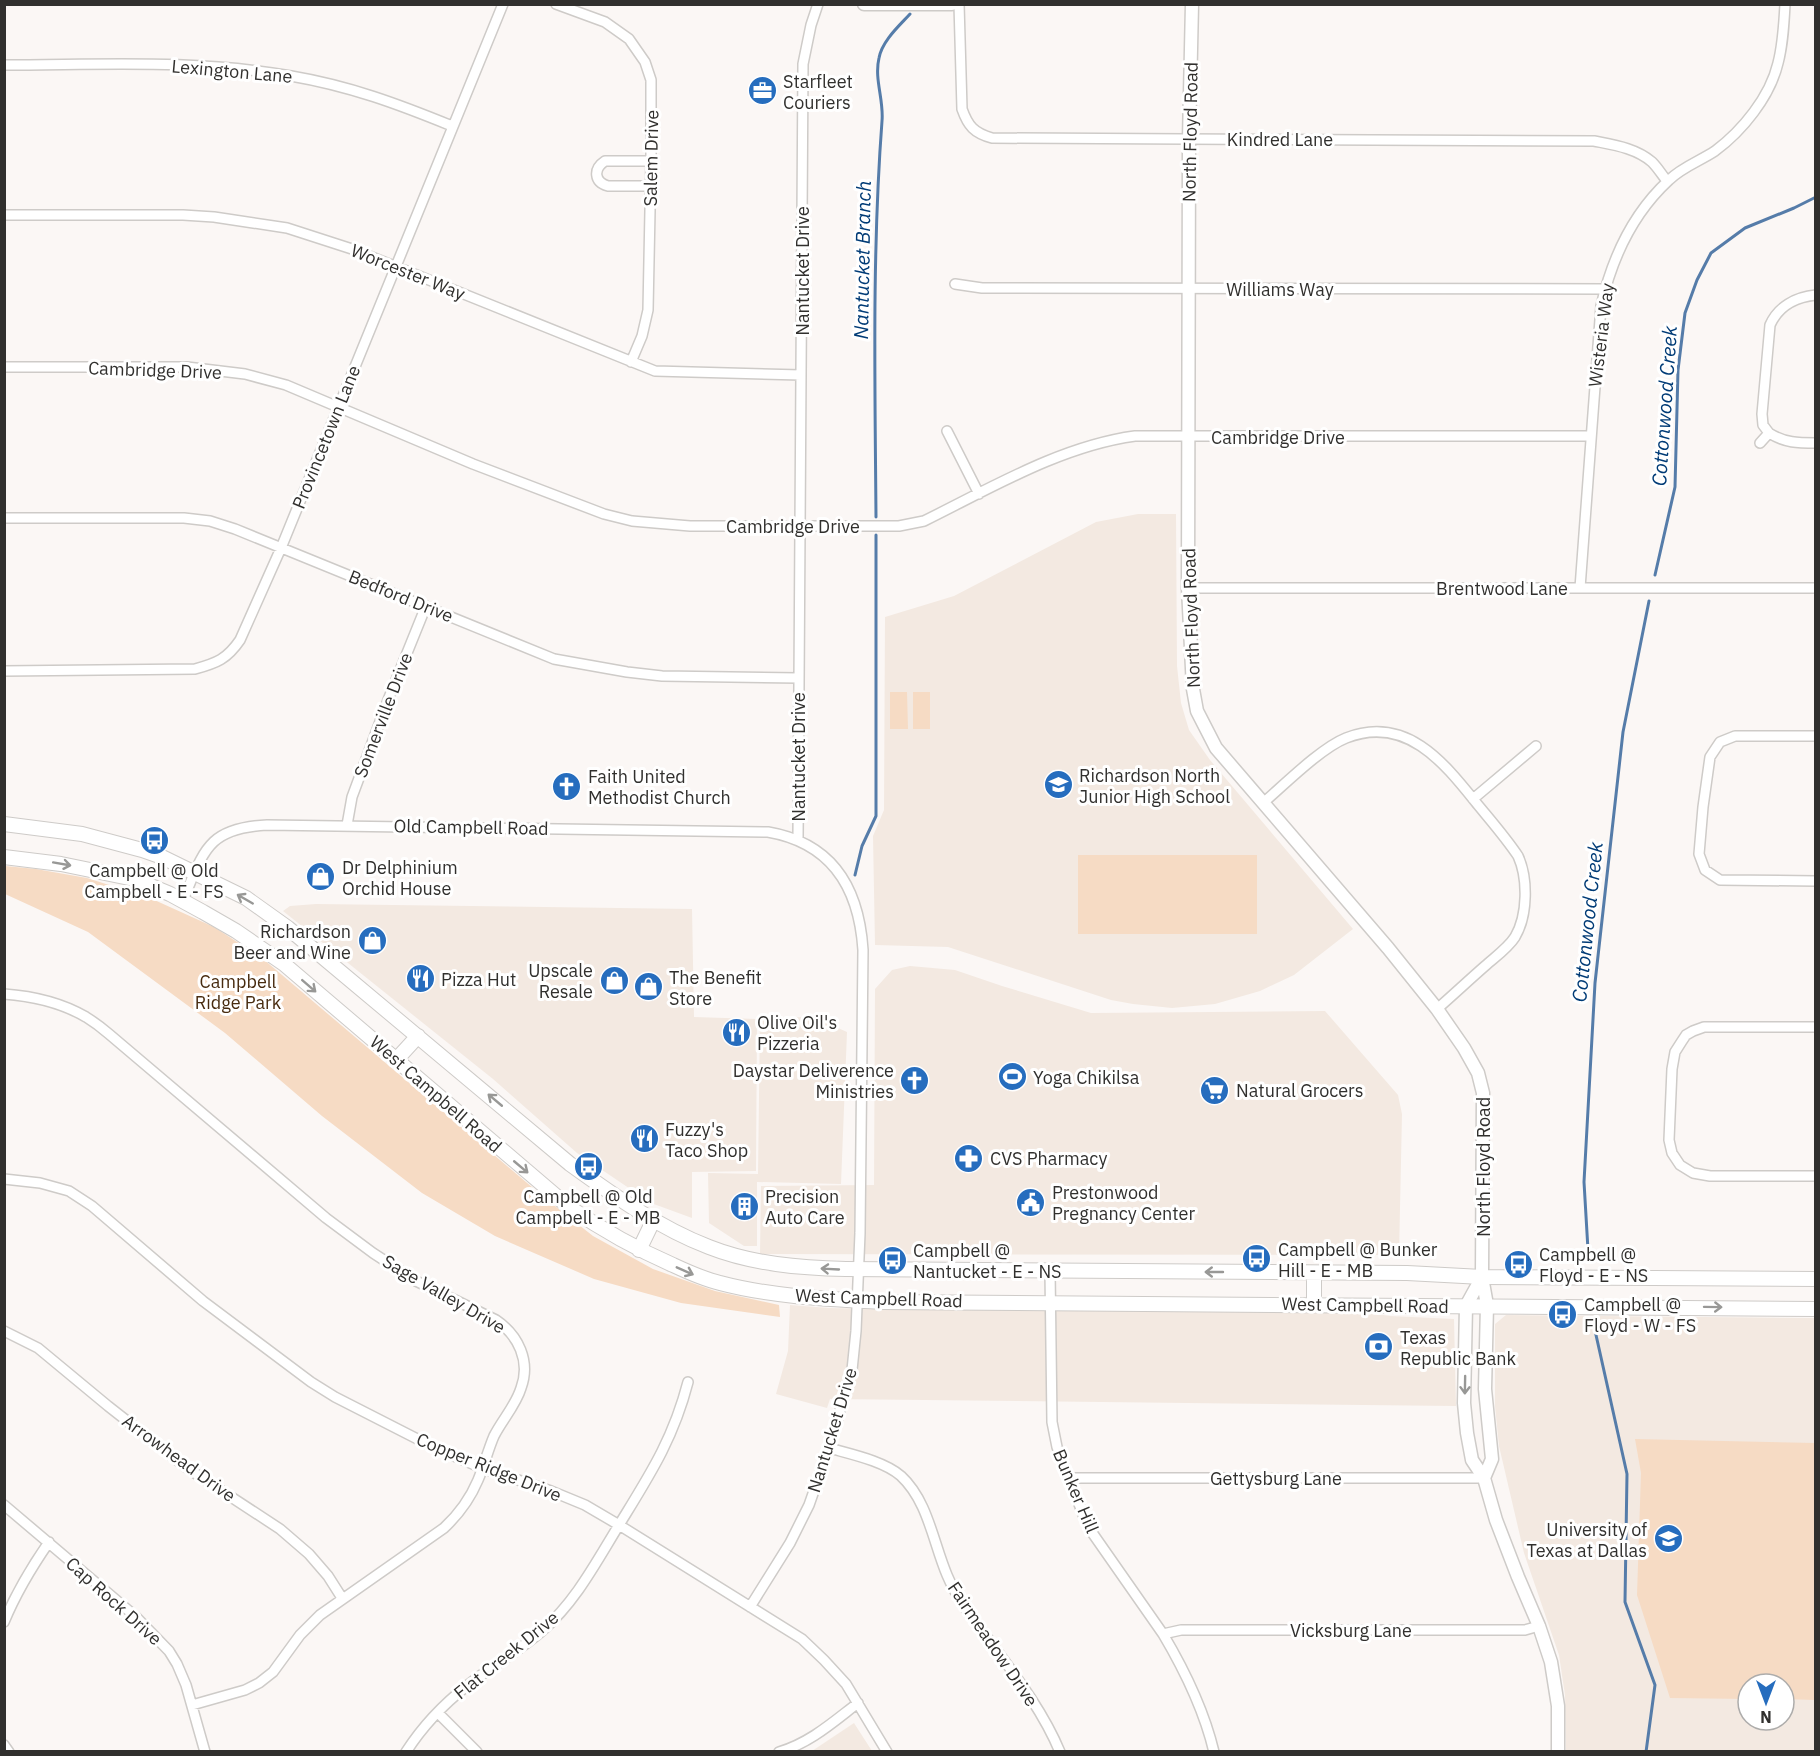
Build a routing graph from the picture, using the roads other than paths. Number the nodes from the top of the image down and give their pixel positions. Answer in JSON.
{"nodes":[{"id":1,"x":503,"y":4,"type":"edge"},
{"id":2,"x":556,"y":4,"type":"edge"},
{"id":3,"x":818,"y":4,"type":"edge"},
{"id":4,"x":864,"y":4,"type":"edge"},
{"id":5,"x":952,"y":4,"type":"edge"},
{"id":6,"x":959,"y":4,"type":"edge"},
{"id":7,"x":1192,"y":4,"type":"edge"},
{"id":8,"x":1785,"y":4,"type":"edge"},
{"id":9,"x":4,"y":65,"type":"edge"},
{"id":10,"x":452,"y":126,"type":"junction"},
{"id":11,"x":1189,"y":139,"type":"junction"},
{"id":12,"x":651,"y":161,"type":"junction"},
{"id":13,"x":1667,"y":181,"type":"junction"},
{"id":14,"x":650,"y":186,"type":"junction"},
{"id":15,"x":4,"y":215,"type":"edge"},
{"id":16,"x":395,"y":268,"type":"junction"},
{"id":17,"x":955,"y":284,"type":"dead end"},
{"id":18,"x":1189,"y":288,"type":"junction"},
{"id":19,"x":1605,"y":290,"type":"junction"},
{"id":20,"x":1815,"y":295,"type":"edge"},
{"id":21,"x":631,"y":362,"type":"junction"},
{"id":22,"x":4,"y":367,"type":"edge"},
{"id":23,"x":801,"y":375,"type":"junction"},
{"id":24,"x":339,"y":406,"type":"junction"},
{"id":25,"x":947,"y":431,"type":"dead end"},
{"id":26,"x":1769,"y":434,"type":"junction"},
{"id":27,"x":1591,"y":436,"type":"junction"},
{"id":28,"x":1188,"y":437,"type":"junction"},
{"id":29,"x":1760,"y":443,"type":"dead end"},
{"id":30,"x":1815,"y":443,"type":"edge"},
{"id":31,"x":979,"y":494,"type":"junction"},
{"id":32,"x":4,"y":518,"type":"edge"},
{"id":33,"x":799,"y":526,"type":"junction"},
{"id":34,"x":281,"y":548,"type":"junction"},
{"id":35,"x":1188,"y":588,"type":"junction"},
{"id":36,"x":1580,"y":588,"type":"junction"},
{"id":37,"x":1815,"y":588,"type":"edge"},
{"id":38,"x":426,"y":606,"type":"junction"},
{"id":39,"x":4,"y":671,"type":"edge"},
{"id":40,"x":798,"y":678,"type":"junction"},
{"id":41,"x":1815,"y":736,"type":"edge"},
{"id":42,"x":1536,"y":746,"type":"dead end"},
{"id":43,"x":1473,"y":799,"type":"junction"},
{"id":44,"x":1263,"y":803,"type":"junction"},
{"id":45,"x":4,"y":825,"type":"edge"},
{"id":46,"x":347,"y":825,"type":"junction"},
{"id":47,"x":798,"y":839,"type":"junction"},
{"id":48,"x":4,"y":857,"type":"edge"},
{"id":49,"x":195,"y":873,"type":"junction"},
{"id":50,"x":1815,"y":881,"type":"edge"},
{"id":51,"x":183,"y":900,"type":"junction"},
{"id":52,"x":4,"y":994,"type":"edge"},
{"id":53,"x":1437,"y":1009,"type":"junction"},
{"id":54,"x":1815,"y":1028,"type":"edge"},
{"id":55,"x":418,"y":1036,"type":"junction"},
{"id":56,"x":396,"y":1060,"type":"junction"},
{"id":57,"x":1815,"y":1176,"type":"edge"},
{"id":58,"x":4,"y":1179,"type":"edge"},
{"id":59,"x":654,"y":1219,"type":"junction"},
{"id":60,"x":639,"y":1250,"type":"junction"},
{"id":61,"x":858,"y":1270,"type":"junction"},
{"id":62,"x":1050,"y":1271,"type":"junction"},
{"id":63,"x":1314,"y":1273,"type":"junction"},
{"id":64,"x":1482,"y":1276,"type":"junction"},
{"id":65,"x":1815,"y":1279,"type":"edge"},
{"id":66,"x":857,"y":1301,"type":"junction"},
{"id":67,"x":1050,"y":1302,"type":"junction"},
{"id":68,"x":1314,"y":1304,"type":"junction"},
{"id":69,"x":1487,"y":1305,"type":"junction"},
{"id":70,"x":1466,"y":1306,"type":"junction"},
{"id":71,"x":1815,"y":1308,"type":"edge"},
{"id":72,"x":4,"y":1331,"type":"edge"},
{"id":73,"x":688,"y":1382,"type":"dead end"},
{"id":74,"x":829,"y":1448,"type":"junction"},
{"id":75,"x":482,"y":1468,"type":"junction"},
{"id":76,"x":1068,"y":1478,"type":"junction"},
{"id":77,"x":1484,"y":1478,"type":"junction"},
{"id":78,"x":4,"y":1504,"type":"edge"},
{"id":79,"x":619,"y":1525,"type":"junction"},
{"id":80,"x":49,"y":1542,"type":"junction"},
{"id":81,"x":342,"y":1598,"type":"junction"},
{"id":82,"x":750,"y":1606,"type":"junction"},
{"id":83,"x":4,"y":1622,"type":"edge"},
{"id":84,"x":1539,"y":1626,"type":"junction"},
{"id":85,"x":1163,"y":1634,"type":"junction"},
{"id":86,"x":858,"y":1703,"type":"junction"},
{"id":87,"x":192,"y":1705,"type":"junction"},
{"id":88,"x":438,"y":1713,"type":"junction"},
{"id":89,"x":4,"y":1745,"type":"edge"},
{"id":90,"x":9,"y":1752,"type":"edge"},
{"id":91,"x":205,"y":1752,"type":"edge"},
{"id":92,"x":406,"y":1752,"type":"edge"},
{"id":93,"x":477,"y":1752,"type":"edge"},
{"id":94,"x":779,"y":1752,"type":"edge"},
{"id":95,"x":887,"y":1752,"type":"edge"},
{"id":96,"x":1060,"y":1752,"type":"edge"},
{"id":97,"x":1214,"y":1752,"type":"edge"},
{"id":98,"x":1558,"y":1752,"type":"edge"}],
"edges":[{"from":1,"to":10,"type":"street","name":"Provincetown Lane"},
{"from":2,"to":12,"type":"street","name":"Salem Drive"},
{"from":3,"to":23,"type":"street","name":"Nantucket Drive"},
{"from":4,"to":5,"type":"street"},
{"from":6,"to":11,"type":"street","name":"Kindred Lane"},
{"from":7,"to":11,"type":"street","name":"North Floyd Road"},
{"from":8,"to":13,"type":"street","name":"Wisteria Way"},
{"from":9,"to":10,"type":"street","name":"Lexington Lane"},
{"from":10,"to":16,"type":"street","name":"Provincetown Lane"},
{"from":11,"to":13,"type":"street","name":"Kindred Lane"},
{"from":11,"to":18,"type":"street","name":"North Floyd Road"},
{"from":12,"to":14,"type":"street","name":"Salem Drive"},
{"from":12,"to":14,"type":"street"},
{"from":13,"to":19,"type":"street","name":"Wisteria Way"},
{"from":14,"to":21,"type":"street","name":"Salem Drive"},
{"from":15,"to":16,"type":"street","name":"Worcester Way"},
{"from":16,"to":21,"type":"street","name":"Worcester Way"},
{"from":16,"to":24,"type":"street","name":"Provincetown Lane"},
{"from":17,"to":18,"type":"street","name":"Williams Way"},
{"from":18,"to":19,"type":"street","name":"Williams Way"},
{"from":18,"to":28,"type":"street","name":"North Floyd Road"},
{"from":19,"to":27,"type":"street","name":"Wisteria Way"},
{"from":20,"to":26,"type":"street"},
{"from":21,"to":23,"type":"street","name":"Worcester Way"},
{"from":22,"to":24,"type":"street","name":"Cambridge Drive"},
{"from":23,"to":33,"type":"street","name":"Nantucket Drive"},
{"from":24,"to":33,"type":"street","name":"Cambridge Drive"},
{"from":24,"to":34,"type":"street","name":"Provincetown Lane"},
{"from":25,"to":31,"type":"street"},
{"from":26,"to":29,"type":"street"},
{"from":26,"to":30,"type":"street"},
{"from":27,"to":28,"type":"street","name":"Cambridge Drive"},
{"from":27,"to":36,"type":"street","name":"Wisteria Way"},
{"from":28,"to":31,"type":"street","name":"Cambridge Drive"},
{"from":28,"to":35,"type":"street","name":"North Floyd Road"},
{"from":31,"to":33,"type":"street","name":"Cambridge Drive"},
{"from":32,"to":34,"type":"street","name":"Bedford Drive"},
{"from":33,"to":40,"type":"street","name":"Nantucket Drive"},
{"from":34,"to":38,"type":"street","name":"Bedford Drive"},
{"from":34,"to":39,"type":"street","name":"Provincetown Lane"},
{"from":35,"to":36,"type":"street","name":"Brentwood Lane"},
{"from":35,"to":44,"type":"street","name":"North Floyd Road"},
{"from":36,"to":37,"type":"street","name":"Brentwood Lane"},
{"from":38,"to":40,"type":"street","name":"Bedford Drive"},
{"from":38,"to":46,"type":"street","name":"Somerville Drive"},
{"from":40,"to":47,"type":"street","name":"Nantucket Drive"},
{"from":41,"to":50,"type":"street"},
{"from":42,"to":43,"type":"street"},
{"from":43,"to":44,"type":"street"},
{"from":43,"to":53,"type":"street"},
{"from":44,"to":53,"type":"street","name":"North Floyd Road"},
{"from":45,"to":49,"type":"main road","name":"West Campbell Road"},
{"from":46,"to":47,"type":"street","name":"Old Campbell Road"},
{"from":46,"to":49,"type":"street","name":"Old Campbell Road"},
{"from":47,"to":61,"type":"street","name":"Nantucket Drive"},
{"from":48,"to":51,"type":"main road","name":"West Campbell Road","one_way":true},
{"from":49,"to":51,"type":"street","name":"Old Campbell Road"},
{"from":55,"to":49,"type":"main road","name":"West Campbell Road","one_way":true},
{"from":51,"to":56,"type":"main road","name":"West Campbell Road","one_way":true},
{"from":52,"to":75,"type":"street","name":"Sage Valley Drive"},
{"from":53,"to":64,"type":"street","name":"North Floyd Road"},
{"from":54,"to":57,"type":"street"},
{"from":55,"to":56,"type":"main road"},
{"from":59,"to":55,"type":"main road","name":"West Campbell Road","one_way":true},
{"from":56,"to":60,"type":"main road","name":"West Campbell Road","one_way":true},
{"from":58,"to":75,"type":"street","name":"Copper Ridge Drive"},
{"from":59,"to":60,"type":"main road"},
{"from":61,"to":59,"type":"main road","name":"West Campbell Road","one_way":true},
{"from":60,"to":66,"type":"main road","name":"West Campbell Road","one_way":true},
{"from":61,"to":62,"type":"main road","name":"West Campbell Road"},
{"from":61,"to":66,"type":"street","name":"Nantucket Drive"},
{"from":63,"to":62,"type":"main road","name":"West Campbell Road","one_way":true},
{"from":62,"to":67,"type":"street","name":"Bunker Hill"},
{"from":63,"to":64,"type":"main road","name":"West Campbell Road"},
{"from":63,"to":68,"type":"main road"},
{"from":64,"to":65,"type":"main road","name":"West Campbell Road"},
{"from":64,"to":69,"type":"street","name":"North Floyd Road"},
{"from":64,"to":70,"type":"street","name":"North Floyd Road"},
{"from":66,"to":67,"type":"main road","name":"West Campbell Road"},
{"from":66,"to":74,"type":"street","name":"Nantucket Drive"},
{"from":67,"to":68,"type":"main road","name":"West Campbell Road"},
{"from":67,"to":76,"type":"street","name":"Bunker Hill"},
{"from":68,"to":70,"type":"main road","name":"West Campbell Road"},
{"from":69,"to":70,"type":"main road","name":"West Campbell Road"},
{"from":69,"to":71,"type":"main road","name":"West Campbell Road","one_way":true},
{"from":69,"to":77,"type":"street","name":"North Floyd Road"},
{"from":70,"to":77,"type":"street","name":"North Floyd Road","one_way":true},
{"from":72,"to":81,"type":"street","name":"Arrowhead Drive"},
{"from":73,"to":79,"type":"street","name":"Flat Creek Drive"},
{"from":74,"to":82,"type":"street","name":"Nantucket Drive"},
{"from":74,"to":96,"type":"street","name":"Fairmeadow Drive"},
{"from":75,"to":79,"type":"street","name":"Copper Ridge Drive"},
{"from":75,"to":81,"type":"street","name":"Sage Valley Drive"},
{"from":76,"to":77,"type":"street","name":"Gettysburg Lane"},
{"from":76,"to":85,"type":"street","name":"Bunker Hill"},
{"from":77,"to":84,"type":"street","name":"North Floyd Road"},
{"from":78,"to":80,"type":"street","name":"Cap Rock Drive"},
{"from":79,"to":82,"type":"street","name":"Copper Ridge Drive"},
{"from":79,"to":88,"type":"street","name":"Flat Creek Drive"},
{"from":80,"to":83,"type":"street"},
{"from":80,"to":87,"type":"street","name":"Cap Rock Drive"},
{"from":81,"to":87,"type":"street","name":"Sage Valley Drive"},
{"from":82,"to":86,"type":"street","name":"Copper Ridge Drive"},
{"from":84,"to":85,"type":"street","name":"Vicksburg Lane"},
{"from":84,"to":98,"type":"street","name":"North Floyd Road"},
{"from":85,"to":97,"type":"street","name":"Bunker Hill"},
{"from":86,"to":94,"type":"street"},
{"from":86,"to":95,"type":"street","name":"Copper Ridge Drive"},
{"from":87,"to":91,"type":"street","name":"Cap Rock Drive"},
{"from":88,"to":92,"type":"street","name":"Flat Creek Drive"},
{"from":88,"to":93,"type":"street"},
{"from":89,"to":90,"type":"street"}]}
